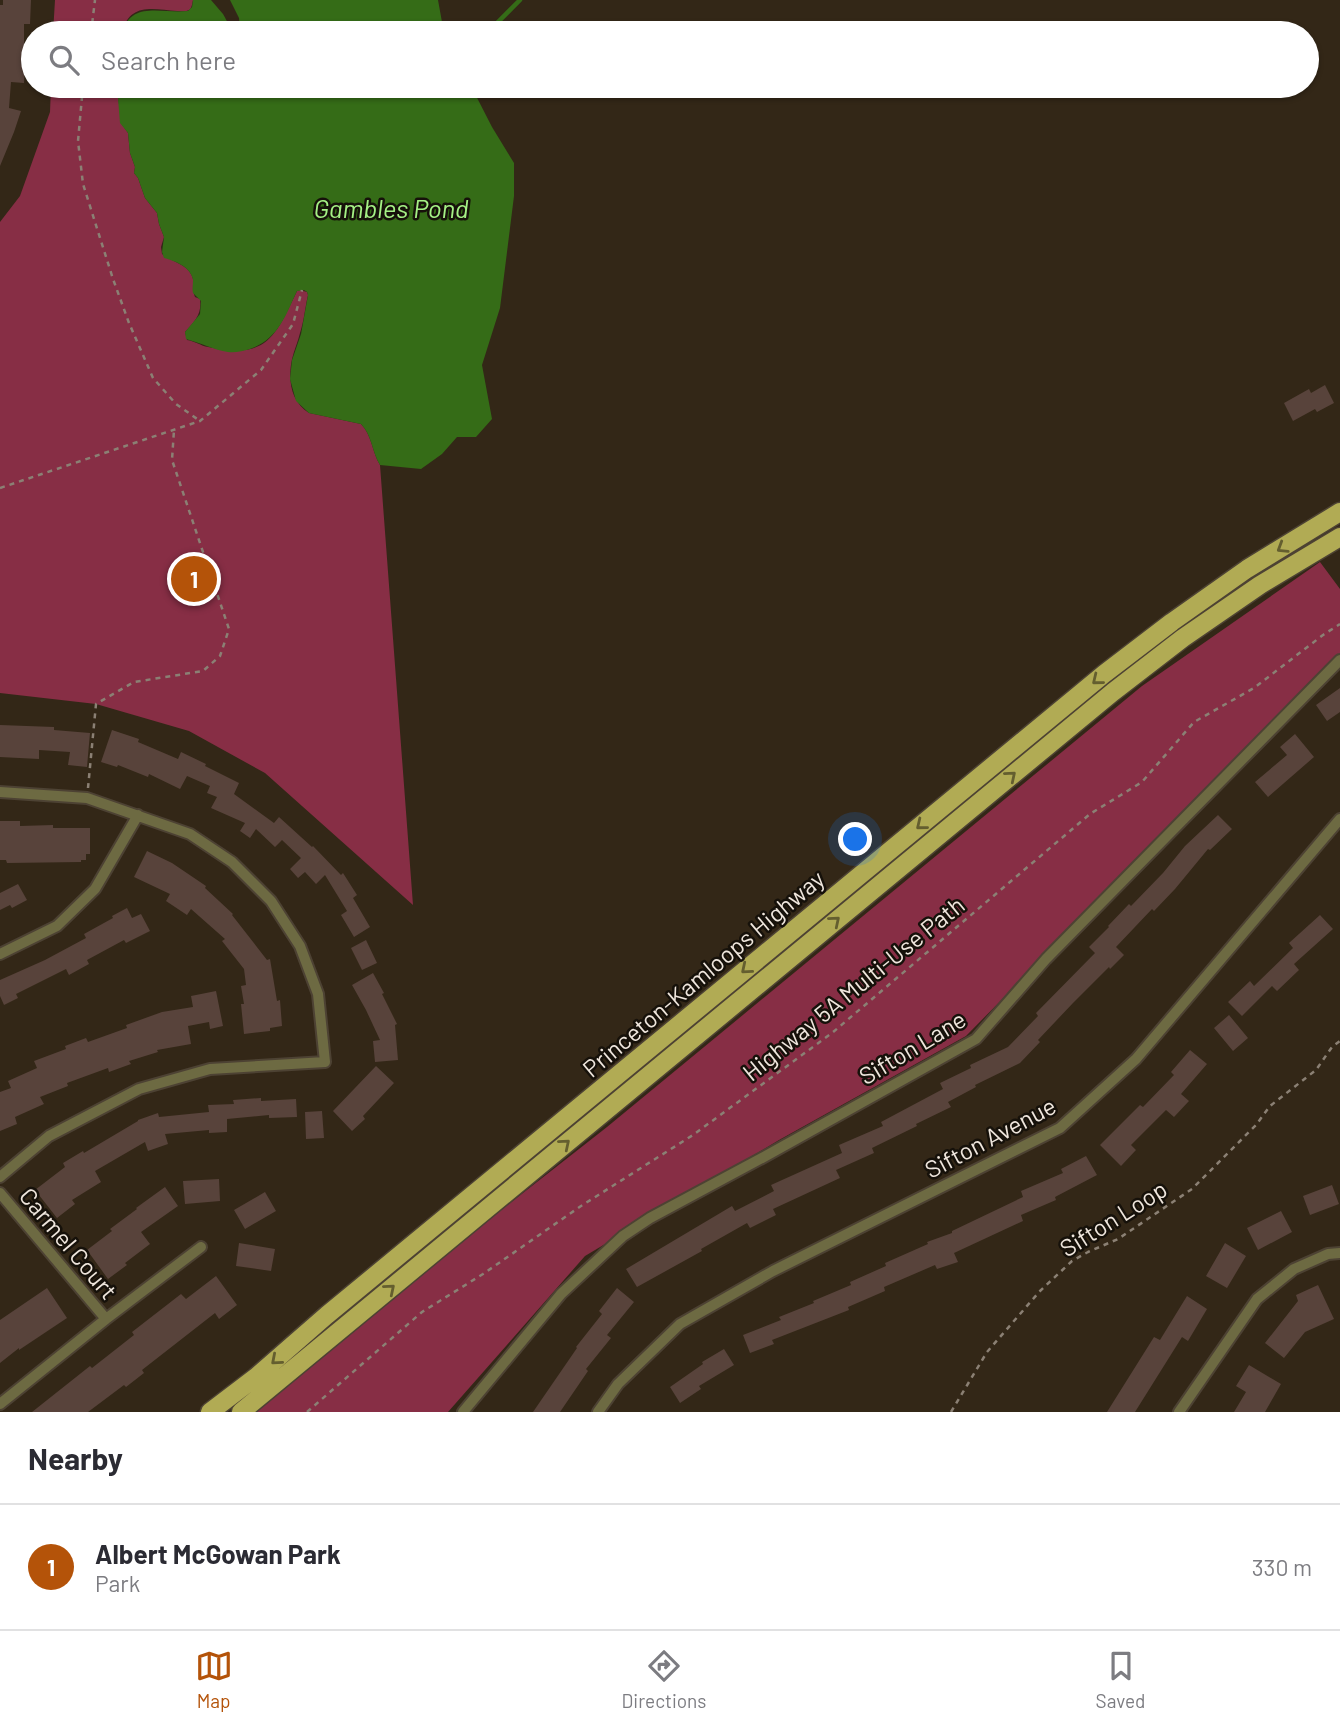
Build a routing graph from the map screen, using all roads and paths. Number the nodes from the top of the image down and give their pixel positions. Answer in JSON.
{"nodes":[{"id":1,"x":95,"y":0,"type":"edge"},
{"id":2,"x":92,"y":21,"type":"edge"},
{"id":3,"x":82,"y":98,"type":"edge"},
{"id":4,"x":302,"y":290,"type":"dead end"},
{"id":5,"x":200,"y":421,"type":"junction"},
{"id":6,"x":174,"y":430,"type":"junction"},
{"id":7,"x":0,"y":488,"type":"edge"},
{"id":8,"x":1340,"y":512,"type":"edge"},
{"id":9,"x":1340,"y":537,"type":"edge"},
{"id":10,"x":1340,"y":624,"type":"edge"},
{"id":11,"x":1340,"y":660,"type":"edge"},
{"id":12,"x":0,"y":792,"type":"edge"},
{"id":13,"x":88,"y":798,"type":"junction"},
{"id":14,"x":138,"y":815,"type":"junction"},
{"id":15,"x":1340,"y":819,"type":"edge"},
{"id":16,"x":0,"y":954,"type":"edge"},
{"id":17,"x":1340,"y":1041,"type":"edge"},
{"id":18,"x":0,"y":1177,"type":"edge"},
{"id":19,"x":0,"y":1193,"type":"edge"},
{"id":20,"x":201,"y":1247,"type":"dead end"},
{"id":21,"x":1340,"y":1253,"type":"edge"},
{"id":22,"x":106,"y":1319,"type":"junction"},
{"id":23,"x":0,"y":1405,"type":"edge"},
{"id":24,"x":210,"y":1412,"type":"edge"},
{"id":25,"x":241,"y":1412,"type":"edge"},
{"id":26,"x":307,"y":1412,"type":"edge"},
{"id":27,"x":463,"y":1412,"type":"edge"},
{"id":28,"x":598,"y":1412,"type":"edge"},
{"id":29,"x":951,"y":1412,"type":"edge"},
{"id":30,"x":1179,"y":1412,"type":"edge"}],
"edges":[{"from":1,"to":2,"type":"path"},
{"from":3,"to":5,"type":"path"},
{"from":4,"to":5,"type":"path"},
{"from":5,"to":6,"type":"path"},
{"from":6,"to":7,"type":"path"},
{"from":6,"to":13,"type":"path"},
{"from":8,"to":24,"type":"main road","name":"Princeton-Kamloops Highway","one_way":true},
{"from":25,"to":9,"type":"main road","name":"Princeton-Kamloops Highway","one_way":true},
{"from":10,"to":26,"type":"path","name":"Highway 5A Multi-Use Path"},
{"from":11,"to":27,"type":"street","name":"Sifton Lane"},
{"from":12,"to":13,"type":"street"},
{"from":13,"to":14,"type":"street"},
{"from":14,"to":16,"type":"street"},
{"from":14,"to":18,"type":"street"},
{"from":15,"to":28,"type":"street","name":"Sifton Avenue"},
{"from":17,"to":29,"type":"path","name":"Sifton Loop"},
{"from":19,"to":22,"type":"street","name":"Carmel Court"},
{"from":20,"to":22,"type":"street","name":"Carmel Court"},
{"from":21,"to":30,"type":"street"},
{"from":22,"to":23,"type":"street","name":"Carmel Court"}]}
